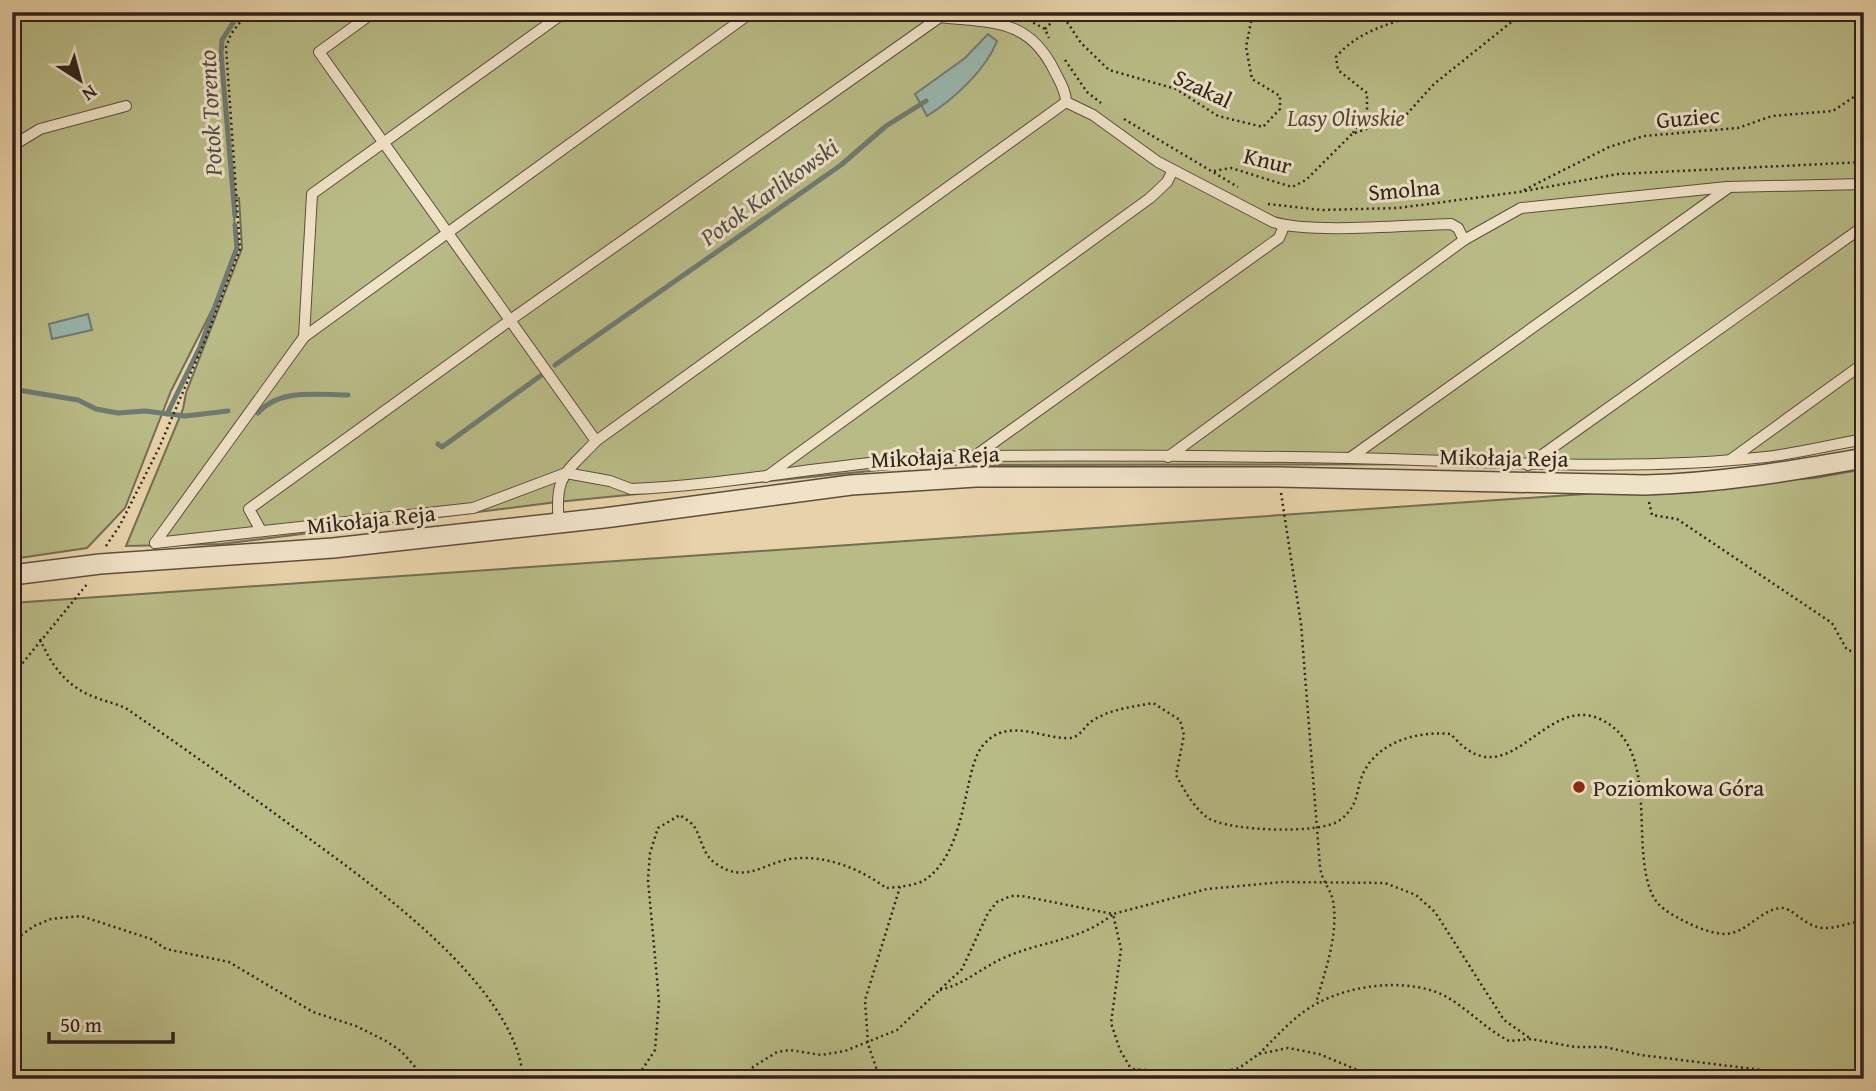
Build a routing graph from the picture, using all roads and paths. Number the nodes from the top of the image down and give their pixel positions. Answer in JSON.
{"nodes":[{"id":1,"x":248,"y":12,"type":"edge"},
{"id":2,"x":374,"y":12,"type":"edge"},
{"id":3,"x":565,"y":12,"type":"edge"},
{"id":4,"x":752,"y":12,"type":"edge"},
{"id":5,"x":904,"y":12,"type":"edge"},
{"id":6,"x":1014,"y":12,"type":"edge"},
{"id":7,"x":1253,"y":12,"type":"edge"},
{"id":8,"x":1426,"y":12,"type":"edge"},
{"id":9,"x":1551,"y":12,"type":"edge"},
{"id":10,"x":1061,"y":13,"type":"edge"},
{"id":11,"x":940,"y":18,"type":"junction"},
{"id":12,"x":1045,"y":29,"type":"junction"},
{"id":13,"x":1056,"y":48,"type":"dead end"},
{"id":14,"x":1063,"y":58,"type":"dead end"},
{"id":15,"x":1864,"y":90,"type":"edge"},
{"id":16,"x":1066,"y":102,"type":"junction"},
{"id":17,"x":126,"y":106,"type":"dead end"},
{"id":18,"x":1104,"y":106,"type":"dead end"},
{"id":19,"x":1113,"y":113,"type":"dead end"},
{"id":20,"x":1352,"y":134,"type":"junction"},
{"id":21,"x":383,"y":143,"type":"junction"},
{"id":22,"x":12,"y":146,"type":"edge"},
{"id":23,"x":1864,"y":162,"type":"edge"},
{"id":24,"x":1173,"y":170,"type":"junction"},
{"id":25,"x":1212,"y":172,"type":"junction"},
{"id":26,"x":1864,"y":184,"type":"edge"},
{"id":27,"x":1728,"y":187,"type":"junction"},
{"id":28,"x":1244,"y":191,"type":"dead end"},
{"id":29,"x":1519,"y":192,"type":"junction"},
{"id":30,"x":1265,"y":203,"type":"dead end"},
{"id":31,"x":1284,"y":226,"type":"junction"},
{"id":32,"x":1864,"y":226,"type":"edge"},
{"id":33,"x":447,"y":232,"type":"junction"},
{"id":34,"x":1464,"y":240,"type":"junction"},
{"id":35,"x":509,"y":321,"type":"junction"},
{"id":36,"x":304,"y":337,"type":"junction"},
{"id":37,"x":1864,"y":363,"type":"edge"},
{"id":38,"x":1864,"y":439,"type":"edge"},
{"id":39,"x":596,"y":441,"type":"junction"},
{"id":40,"x":975,"y":456,"type":"junction"},
{"id":41,"x":1168,"y":457,"type":"junction"},
{"id":42,"x":1349,"y":458,"type":"junction"},
{"id":43,"x":1864,"y":458,"type":"edge"},
{"id":44,"x":1730,"y":460,"type":"junction"},
{"id":45,"x":1528,"y":465,"type":"junction"},
{"id":46,"x":566,"y":473,"type":"junction"},
{"id":47,"x":1278,"y":477,"type":"junction"},
{"id":48,"x":764,"y":478,"type":"junction"},
{"id":49,"x":1645,"y":485,"type":"junction"},
{"id":50,"x":559,"y":524,"type":"junction"},
{"id":51,"x":260,"y":529,"type":"junction"},
{"id":52,"x":100,"y":564,"type":"junction"},
{"id":53,"x":12,"y":575,"type":"edge"},
{"id":54,"x":40,"y":639,"type":"junction"},
{"id":55,"x":1864,"y":654,"type":"edge"},
{"id":56,"x":12,"y":676,"type":"edge"},
{"id":57,"x":1319,"y":829,"type":"junction"},
{"id":58,"x":1322,"y":881,"type":"junction"},
{"id":59,"x":900,"y":887,"type":"junction"},
{"id":60,"x":1113,"y":914,"type":"junction"},
{"id":61,"x":1864,"y":921,"type":"edge"},
{"id":62,"x":12,"y":942,"type":"edge"},
{"id":63,"x":938,"y":991,"type":"junction"},
{"id":64,"x":1317,"y":1003,"type":"junction"},
{"id":65,"x":1531,"y":1039,"type":"junction"},
{"id":66,"x":868,"y":1044,"type":"junction"},
{"id":67,"x":1259,"y":1054,"type":"junction"},
{"id":68,"x":1132,"y":1069,"type":"junction"},
{"id":69,"x":426,"y":1079,"type":"edge"},
{"id":70,"x":523,"y":1079,"type":"edge"},
{"id":71,"x":636,"y":1079,"type":"edge"},
{"id":72,"x":750,"y":1079,"type":"edge"},
{"id":73,"x":880,"y":1079,"type":"edge"},
{"id":74,"x":1120,"y":1079,"type":"edge"},
{"id":75,"x":1137,"y":1079,"type":"edge"},
{"id":76,"x":1379,"y":1079,"type":"edge"},
{"id":77,"x":1834,"y":1079,"type":"edge"}],
"edges":[{"from":1,"to":52,"type":"path"},
{"from":2,"to":21,"type":"lane"},
{"from":3,"to":21,"type":"lane"},
{"from":4,"to":33,"type":"lane"},
{"from":5,"to":11,"type":"lane"},
{"from":6,"to":12,"type":"path"},
{"from":7,"to":10,"type":"path","name":"Szakal"},
{"from":8,"to":20,"type":"path"},
{"from":9,"to":20,"type":"path","name":"Knur"},
{"from":10,"to":12,"type":"path"},
{"from":11,"to":16,"type":"lane"},
{"from":11,"to":35,"type":"lane"},
{"from":12,"to":13,"type":"path"},
{"from":14,"to":18,"type":"path"},
{"from":15,"to":29,"type":"path","name":"Guziec"},
{"from":16,"to":24,"type":"lane"},
{"from":16,"to":39,"type":"lane"},
{"from":17,"to":22,"type":"lane"},
{"from":19,"to":25,"type":"path"},
{"from":20,"to":25,"type":"path","name":"Knur"},
{"from":21,"to":33,"type":"lane"},
{"from":21,"to":36,"type":"lane"},
{"from":23,"to":29,"type":"path","name":"Smolna"},
{"from":24,"to":31,"type":"lane"},
{"from":24,"to":48,"type":"lane"},
{"from":25,"to":28,"type":"path"},
{"from":26,"to":27,"type":"lane"},
{"from":27,"to":34,"type":"lane"},
{"from":27,"to":42,"type":"lane"},
{"from":29,"to":30,"type":"path","name":"Smolna"},
{"from":31,"to":34,"type":"lane"},
{"from":31,"to":40,"type":"lane"},
{"from":32,"to":45,"type":"lane"},
{"from":33,"to":35,"type":"lane"},
{"from":33,"to":36,"type":"lane"},
{"from":34,"to":41,"type":"lane"},
{"from":35,"to":39,"type":"lane"},
{"from":35,"to":51,"type":"lane"},
{"from":36,"to":51,"type":"lane"},
{"from":37,"to":44,"type":"lane"},
{"from":38,"to":44,"type":"lane"},
{"from":39,"to":46,"type":"lane"},
{"from":40,"to":41,"type":"lane"},
{"from":40,"to":48,"type":"lane"},
{"from":41,"to":42,"type":"lane"},
{"from":42,"to":45,"type":"lane"},
{"from":43,"to":49,"type":"street","name":"Mikołaja Reja"},
{"from":44,"to":45,"type":"lane"},
{"from":46,"to":48,"type":"lane"},
{"from":46,"to":50,"type":"lane"},
{"from":46,"to":51,"type":"lane"},
{"from":47,"to":49,"type":"street","name":"Mikołaja Reja"},
{"from":47,"to":50,"type":"street","name":"Mikołaja Reja"},
{"from":47,"to":57,"type":"path"},
{"from":49,"to":55,"type":"path"},
{"from":50,"to":52,"type":"street","name":"Mikołaja Reja"},
{"from":52,"to":53,"type":"street","name":"Mikołaja Reja"},
{"from":52,"to":54,"type":"path"},
{"from":54,"to":56,"type":"path"},
{"from":54,"to":70,"type":"path"},
{"from":57,"to":58,"type":"path"},
{"from":57,"to":59,"type":"path"},
{"from":57,"to":61,"type":"path"},
{"from":58,"to":60,"type":"path"},
{"from":58,"to":64,"type":"path"},
{"from":58,"to":65,"type":"path"},
{"from":59,"to":66,"type":"path"},
{"from":59,"to":71,"type":"path"},
{"from":60,"to":63,"type":"path"},
{"from":60,"to":63,"type":"path"},
{"from":60,"to":68,"type":"path"},
{"from":62,"to":69,"type":"path"},
{"from":63,"to":66,"type":"path"},
{"from":64,"to":65,"type":"path"},
{"from":64,"to":67,"type":"path"},
{"from":65,"to":77,"type":"path"},
{"from":66,"to":72,"type":"path"},
{"from":66,"to":73,"type":"path"},
{"from":67,"to":68,"type":"path"},
{"from":67,"to":76,"type":"path"},
{"from":68,"to":74,"type":"path"},
{"from":68,"to":75,"type":"path"}]}
